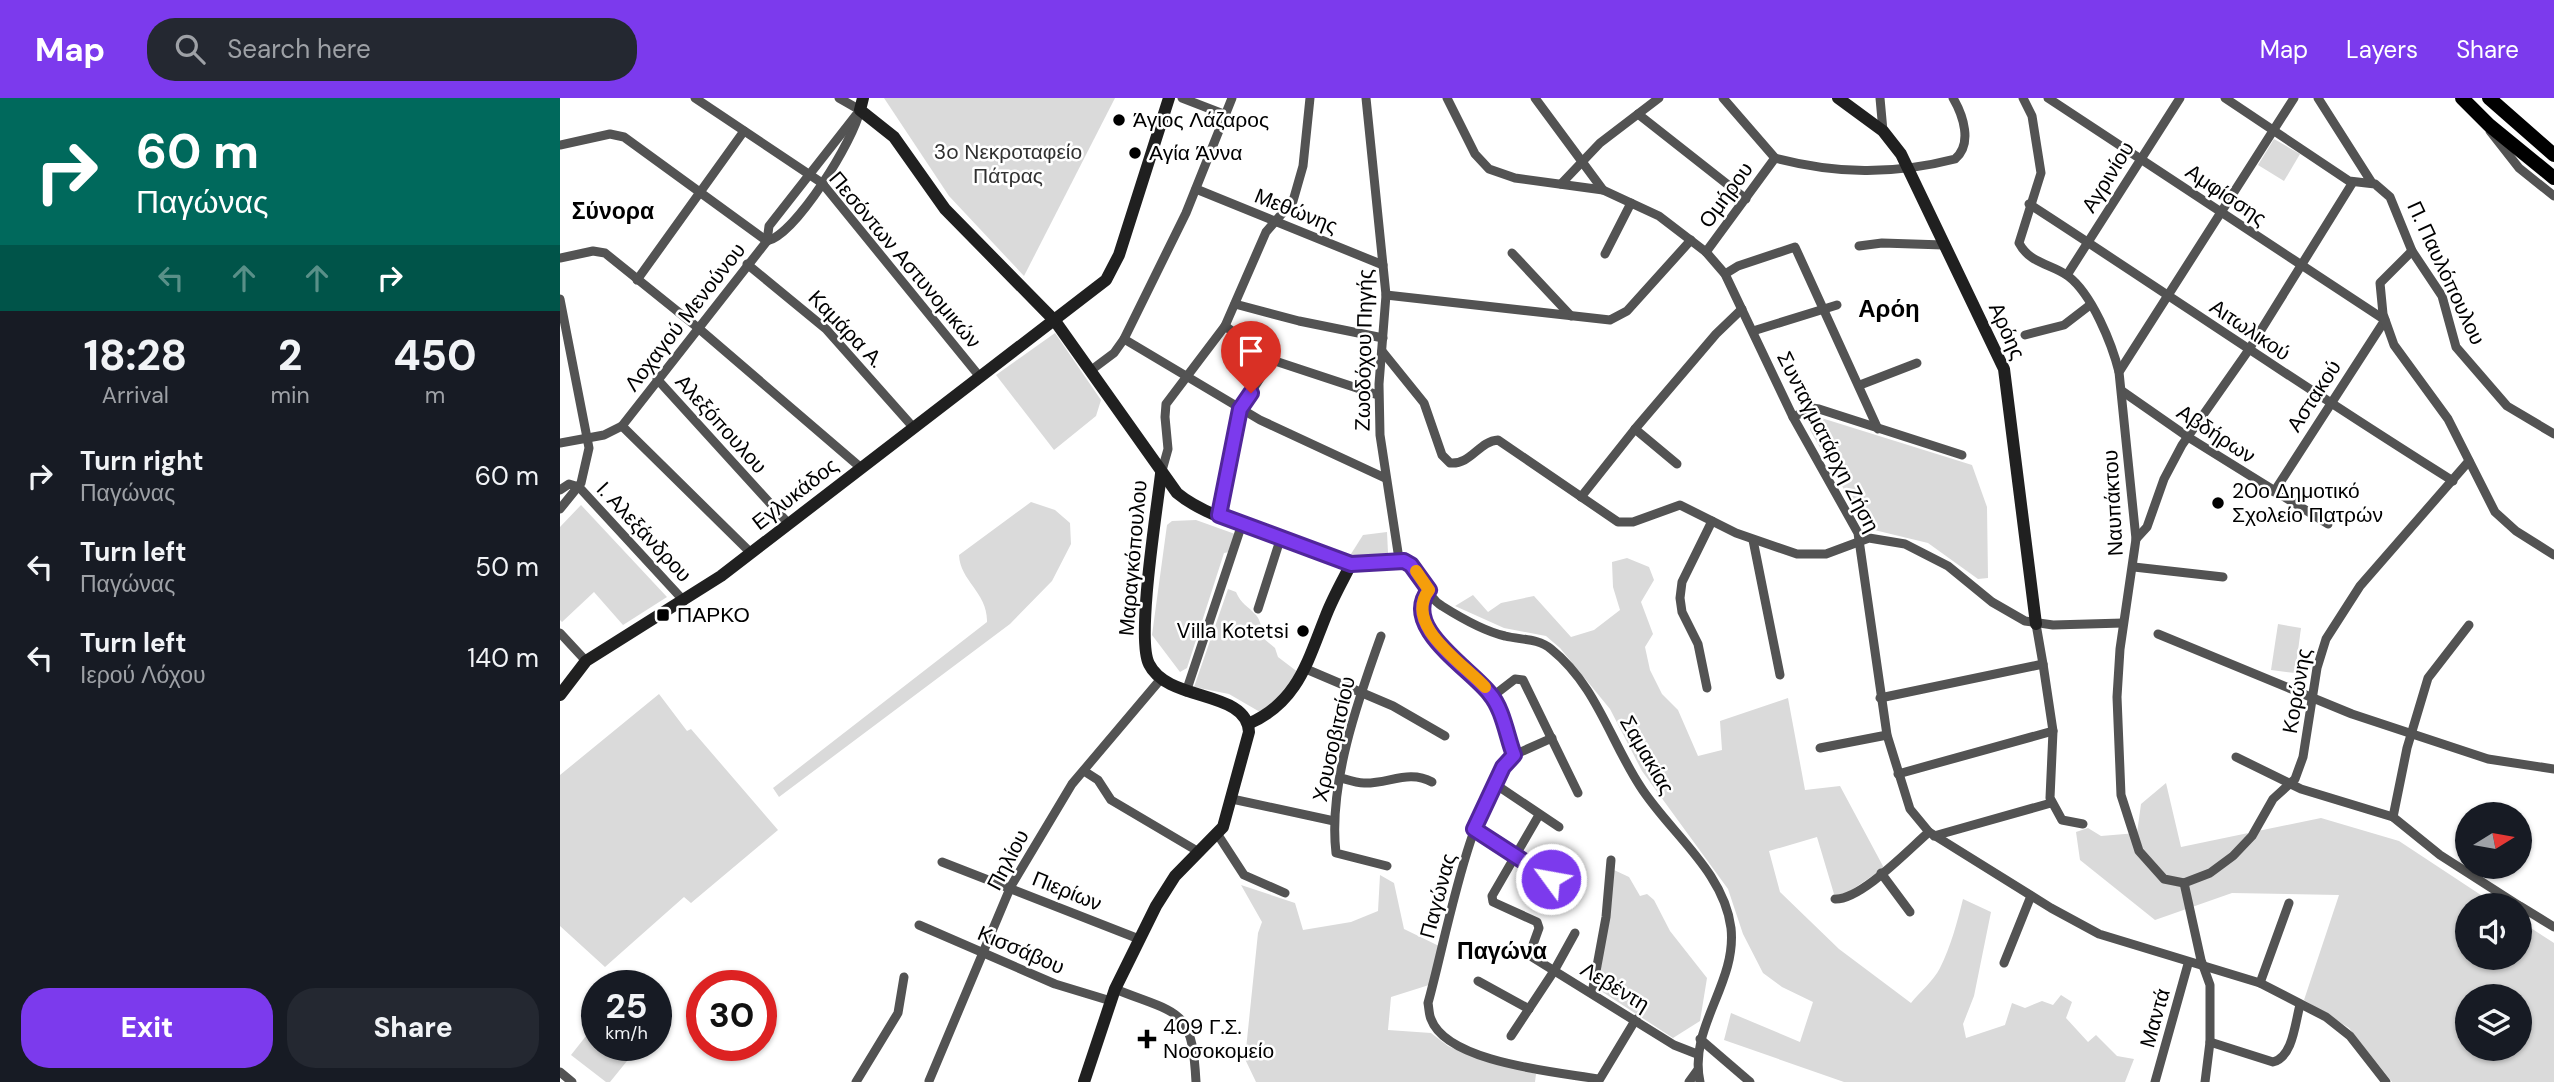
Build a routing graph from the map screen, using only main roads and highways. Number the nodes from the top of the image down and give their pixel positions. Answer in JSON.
{"nodes":[{"id":1,"x":1169,"y":98,"type":"edge"},
{"id":2,"x":1838,"y":98,"type":"edge"},
{"id":3,"x":2462,"y":98,"type":"edge"},
{"id":4,"x":2489,"y":98,"type":"edge"},
{"id":5,"x":862,"y":104,"type":"edge"},
{"id":6,"x":2554,"y":155,"type":"edge"},
{"id":7,"x":2554,"y":178,"type":"edge"},
{"id":8,"x":1055,"y":321,"type":"junction"},
{"id":9,"x":1161,"y":474,"type":"junction"},
{"id":10,"x":2036,"y":624,"type":"road end"},
{"id":11,"x":560,"y":695,"type":"edge"},
{"id":12,"x":1248,"y":724,"type":"junction"},
{"id":13,"x":1084,"y":1082,"type":"edge"}],
"edges":[{"from":1,"to":8,"type":"main road","name":"Εγλυκάδος"},
{"from":2,"to":10,"type":"main road","name":"Αρόης"},
{"from":3,"to":7,"type":"main road"},
{"from":4,"to":6,"type":"main road"},
{"from":5,"to":8,"type":"main road","name":"Μαραγκόπουλου"},
{"from":8,"to":9,"type":"main road","name":"Μαραγκόπουλου"},
{"from":8,"to":11,"type":"main road","name":"Εγλυκάδος"},
{"from":9,"to":12,"type":"main road","name":"Μαραγκόπουλου"},
{"from":9,"to":12,"type":"main road"},
{"from":12,"to":13,"type":"main road"}]}
